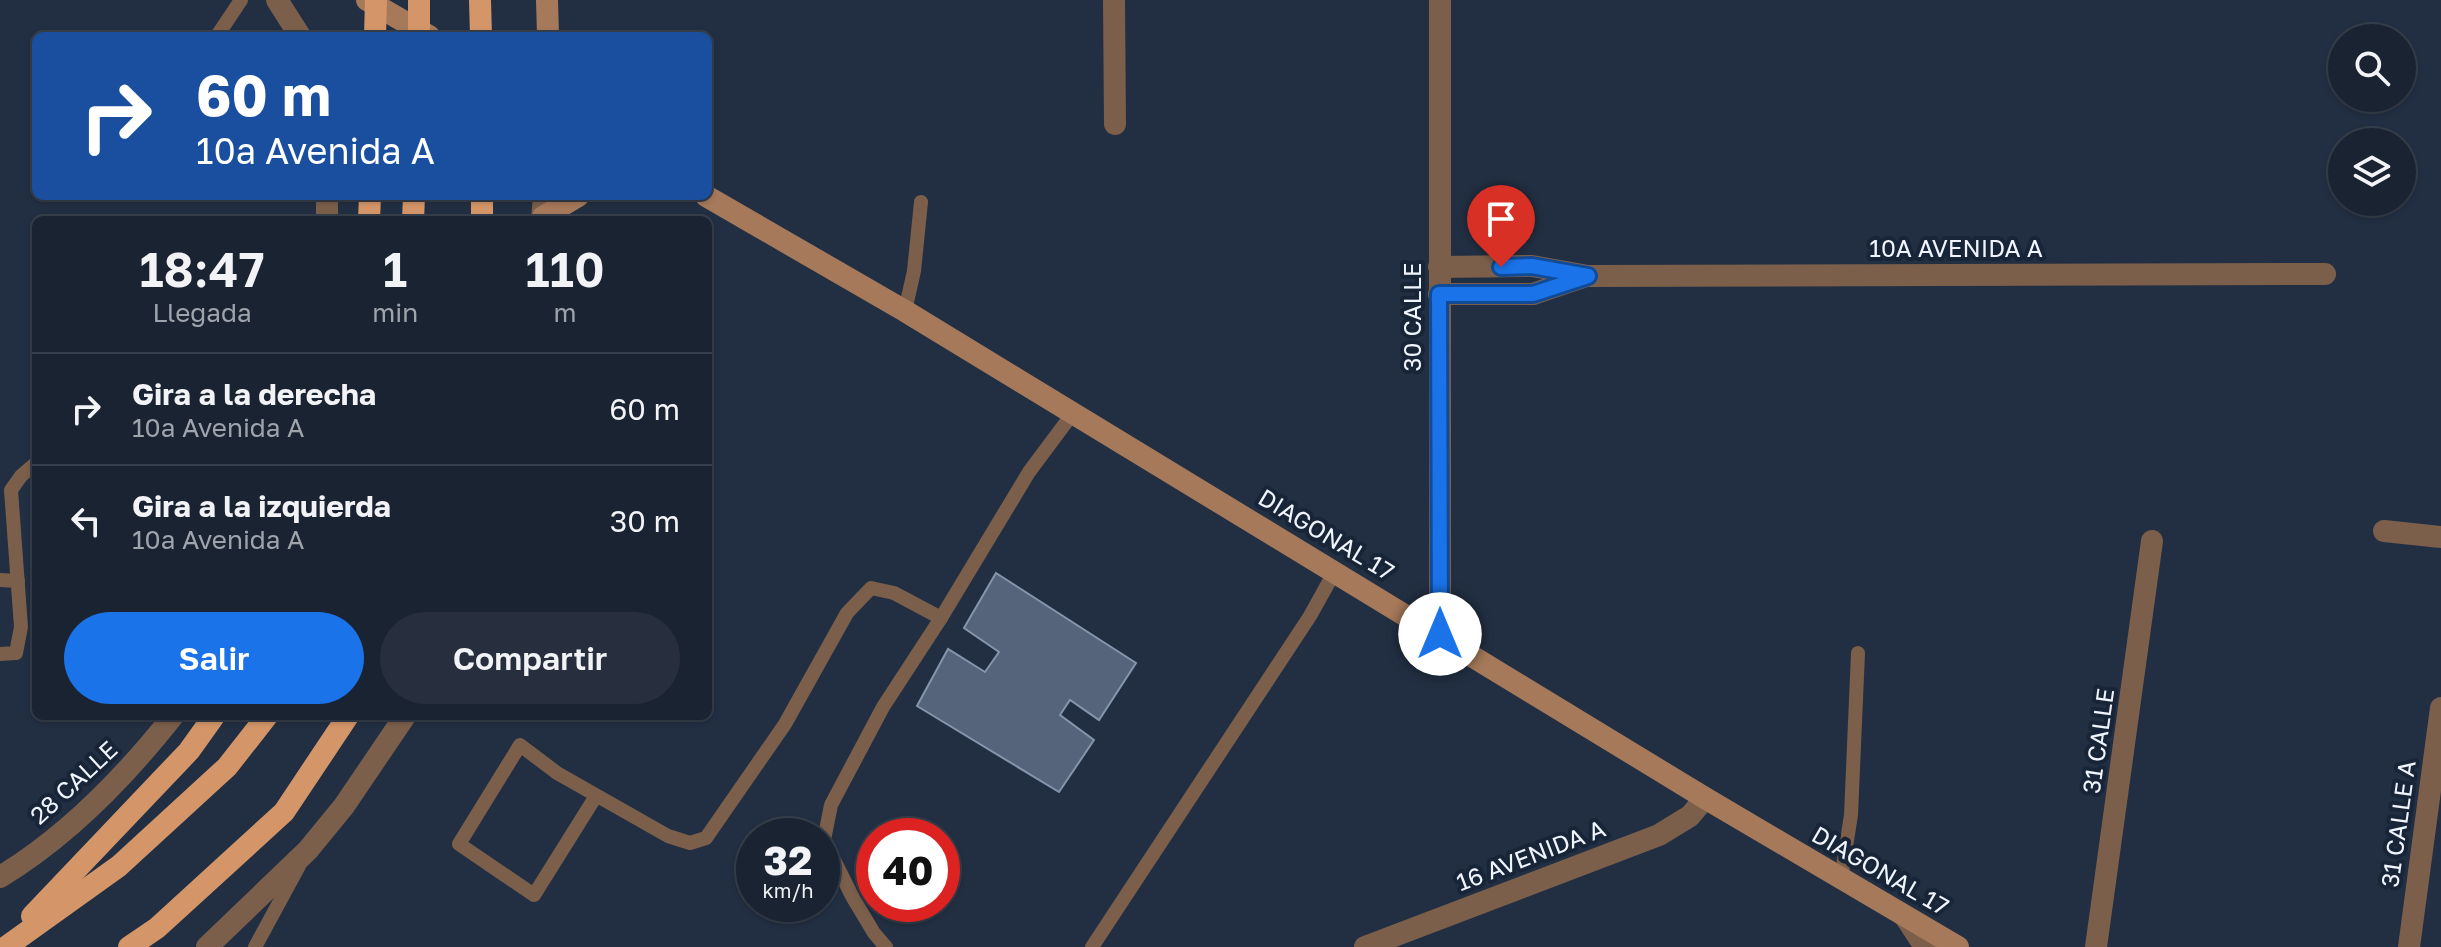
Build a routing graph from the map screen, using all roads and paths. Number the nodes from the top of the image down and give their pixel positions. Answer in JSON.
{"nodes":[{"id":1,"x":241,"y":0,"type":"edge"},
{"id":2,"x":277,"y":0,"type":"edge"},
{"id":3,"x":367,"y":0,"type":"edge"},
{"id":4,"x":376,"y":0,"type":"edge"},
{"id":5,"x":419,"y":0,"type":"edge"},
{"id":6,"x":480,"y":0,"type":"edge"},
{"id":7,"x":547,"y":0,"type":"edge"},
{"id":8,"x":1114,"y":0,"type":"edge"},
{"id":9,"x":1440,"y":0,"type":"edge"},
{"id":10,"x":220,"y":32,"type":"edge"},
{"id":11,"x":297,"y":32,"type":"edge"},
{"id":12,"x":375,"y":32,"type":"edge"},
{"id":13,"x":419,"y":32,"type":"edge"},
{"id":14,"x":422,"y":32,"type":"edge"},
{"id":15,"x":481,"y":32,"type":"edge"},
{"id":16,"x":548,"y":32,"type":"edge"},
{"id":17,"x":1115,"y":124,"type":"dead end"},
{"id":18,"x":712,"y":199,"type":"edge"},
{"id":19,"x":569,"y":200,"type":"edge"},
{"id":20,"x":921,"y":202,"type":"dead end"},
{"id":21,"x":543,"y":211,"type":"edge"},
{"id":22,"x":1439,"y":267,"type":"junction"},
{"id":23,"x":2325,"y":274,"type":"dead end"},
{"id":24,"x":1588,"y":276,"type":"junction"},
{"id":25,"x":1439,"y":294,"type":"junction"},
{"id":26,"x":905,"y":311,"type":"junction"},
{"id":27,"x":1073,"y":413,"type":"junction"},
{"id":28,"x":32,"y":466,"type":"edge"},
{"id":29,"x":2384,"y":531,"type":"dead end"},
{"id":30,"x":2441,"y":537,"type":"edge"},
{"id":31,"x":2152,"y":541,"type":"dead end"},
{"id":32,"x":1335,"y":571,"type":"junction"},
{"id":33,"x":0,"y":580,"type":"edge"},
{"id":34,"x":18,"y":581,"type":"junction"},
{"id":35,"x":941,"y":618,"type":"junction"},
{"id":36,"x":1440,"y":634,"type":"junction"},
{"id":37,"x":1858,"y":653,"type":"dead end"},
{"id":38,"x":0,"y":654,"type":"edge"},
{"id":39,"x":2441,"y":708,"type":"edge"},
{"id":40,"x":170,"y":720,"type":"edge"},
{"id":41,"x":211,"y":720,"type":"edge"},
{"id":42,"x":264,"y":720,"type":"edge"},
{"id":43,"x":345,"y":720,"type":"edge"},
{"id":44,"x":402,"y":720,"type":"edge"},
{"id":45,"x":596,"y":796,"type":"junction"},
{"id":46,"x":1705,"y":798,"type":"junction"},
{"id":47,"x":308,"y":850,"type":"junction"},
{"id":48,"x":0,"y":877,"type":"edge"},
{"id":49,"x":1841,"y":879,"type":"junction"},
{"id":50,"x":1906,"y":918,"type":"junction"},
{"id":51,"x":4,"y":947,"type":"edge"},
{"id":52,"x":129,"y":947,"type":"edge"},
{"id":53,"x":207,"y":947,"type":"edge"},
{"id":54,"x":255,"y":947,"type":"edge"},
{"id":55,"x":886,"y":947,"type":"edge"},
{"id":56,"x":1092,"y":947,"type":"edge"},
{"id":57,"x":1365,"y":947,"type":"edge"},
{"id":58,"x":1925,"y":947,"type":"edge"},
{"id":59,"x":1958,"y":947,"type":"edge"},
{"id":60,"x":2096,"y":947,"type":"edge"},
{"id":61,"x":2409,"y":947,"type":"edge"}],
"edges":[{"from":1,"to":10,"type":"lane"},
{"from":2,"to":11,"type":"street"},
{"from":3,"to":14,"type":"main road"},
{"from":4,"to":12,"type":"highway"},
{"from":5,"to":13,"type":"highway"},
{"from":6,"to":15,"type":"highway"},
{"from":7,"to":16,"type":"main road"},
{"from":8,"to":17,"type":"street"},
{"from":9,"to":22,"type":"street","name":"30 CALLE"},
{"from":18,"to":26,"type":"main road","name":"DIAGONAL 17"},
{"from":19,"to":21,"type":"main road"},
{"from":20,"to":26,"type":"lane"},
{"from":22,"to":24,"type":"street","name":"10A AVENIDA A"},
{"from":22,"to":25,"type":"street","name":"30 CALLE"},
{"from":23,"to":24,"type":"street","name":"10A AVENIDA A"},
{"from":24,"to":25,"type":"street","name":"10A AVENIDA A"},
{"from":25,"to":36,"type":"street","name":"30 CALLE"},
{"from":26,"to":27,"type":"main road","name":"DIAGONAL 17"},
{"from":27,"to":32,"type":"main road","name":"DIAGONAL 17"},
{"from":27,"to":35,"type":"lane"},
{"from":28,"to":34,"type":"lane"},
{"from":29,"to":30,"type":"street"},
{"from":31,"to":60,"type":"street","name":"31 CALLE"},
{"from":32,"to":36,"type":"main road","name":"DIAGONAL 17"},
{"from":32,"to":56,"type":"lane"},
{"from":33,"to":34,"type":"lane"},
{"from":34,"to":38,"type":"lane"},
{"from":35,"to":45,"type":"lane"},
{"from":35,"to":55,"type":"lane"},
{"from":36,"to":46,"type":"main road","name":"DIAGONAL 17"},
{"from":37,"to":49,"type":"lane"},
{"from":39,"to":61,"type":"street","name":"31 CALLE A"},
{"from":40,"to":48,"type":"street","name":"28 CALLE"},
{"from":41,"to":51,"type":"highway"},
{"from":42,"to":51,"type":"highway"},
{"from":43,"to":52,"type":"highway"},
{"from":44,"to":47,"type":"street"},
{"from":45,"to":45,"type":"lane"},
{"from":46,"to":49,"type":"main road","name":"DIAGONAL 17"},
{"from":46,"to":57,"type":"street","name":"16 AVENIDA A"},
{"from":47,"to":53,"type":"street"},
{"from":47,"to":54,"type":"lane"},
{"from":49,"to":50,"type":"main road","name":"DIAGONAL 17"},
{"from":50,"to":58,"type":"street"},
{"from":50,"to":59,"type":"main road","name":"DIAGONAL 17"}]}
